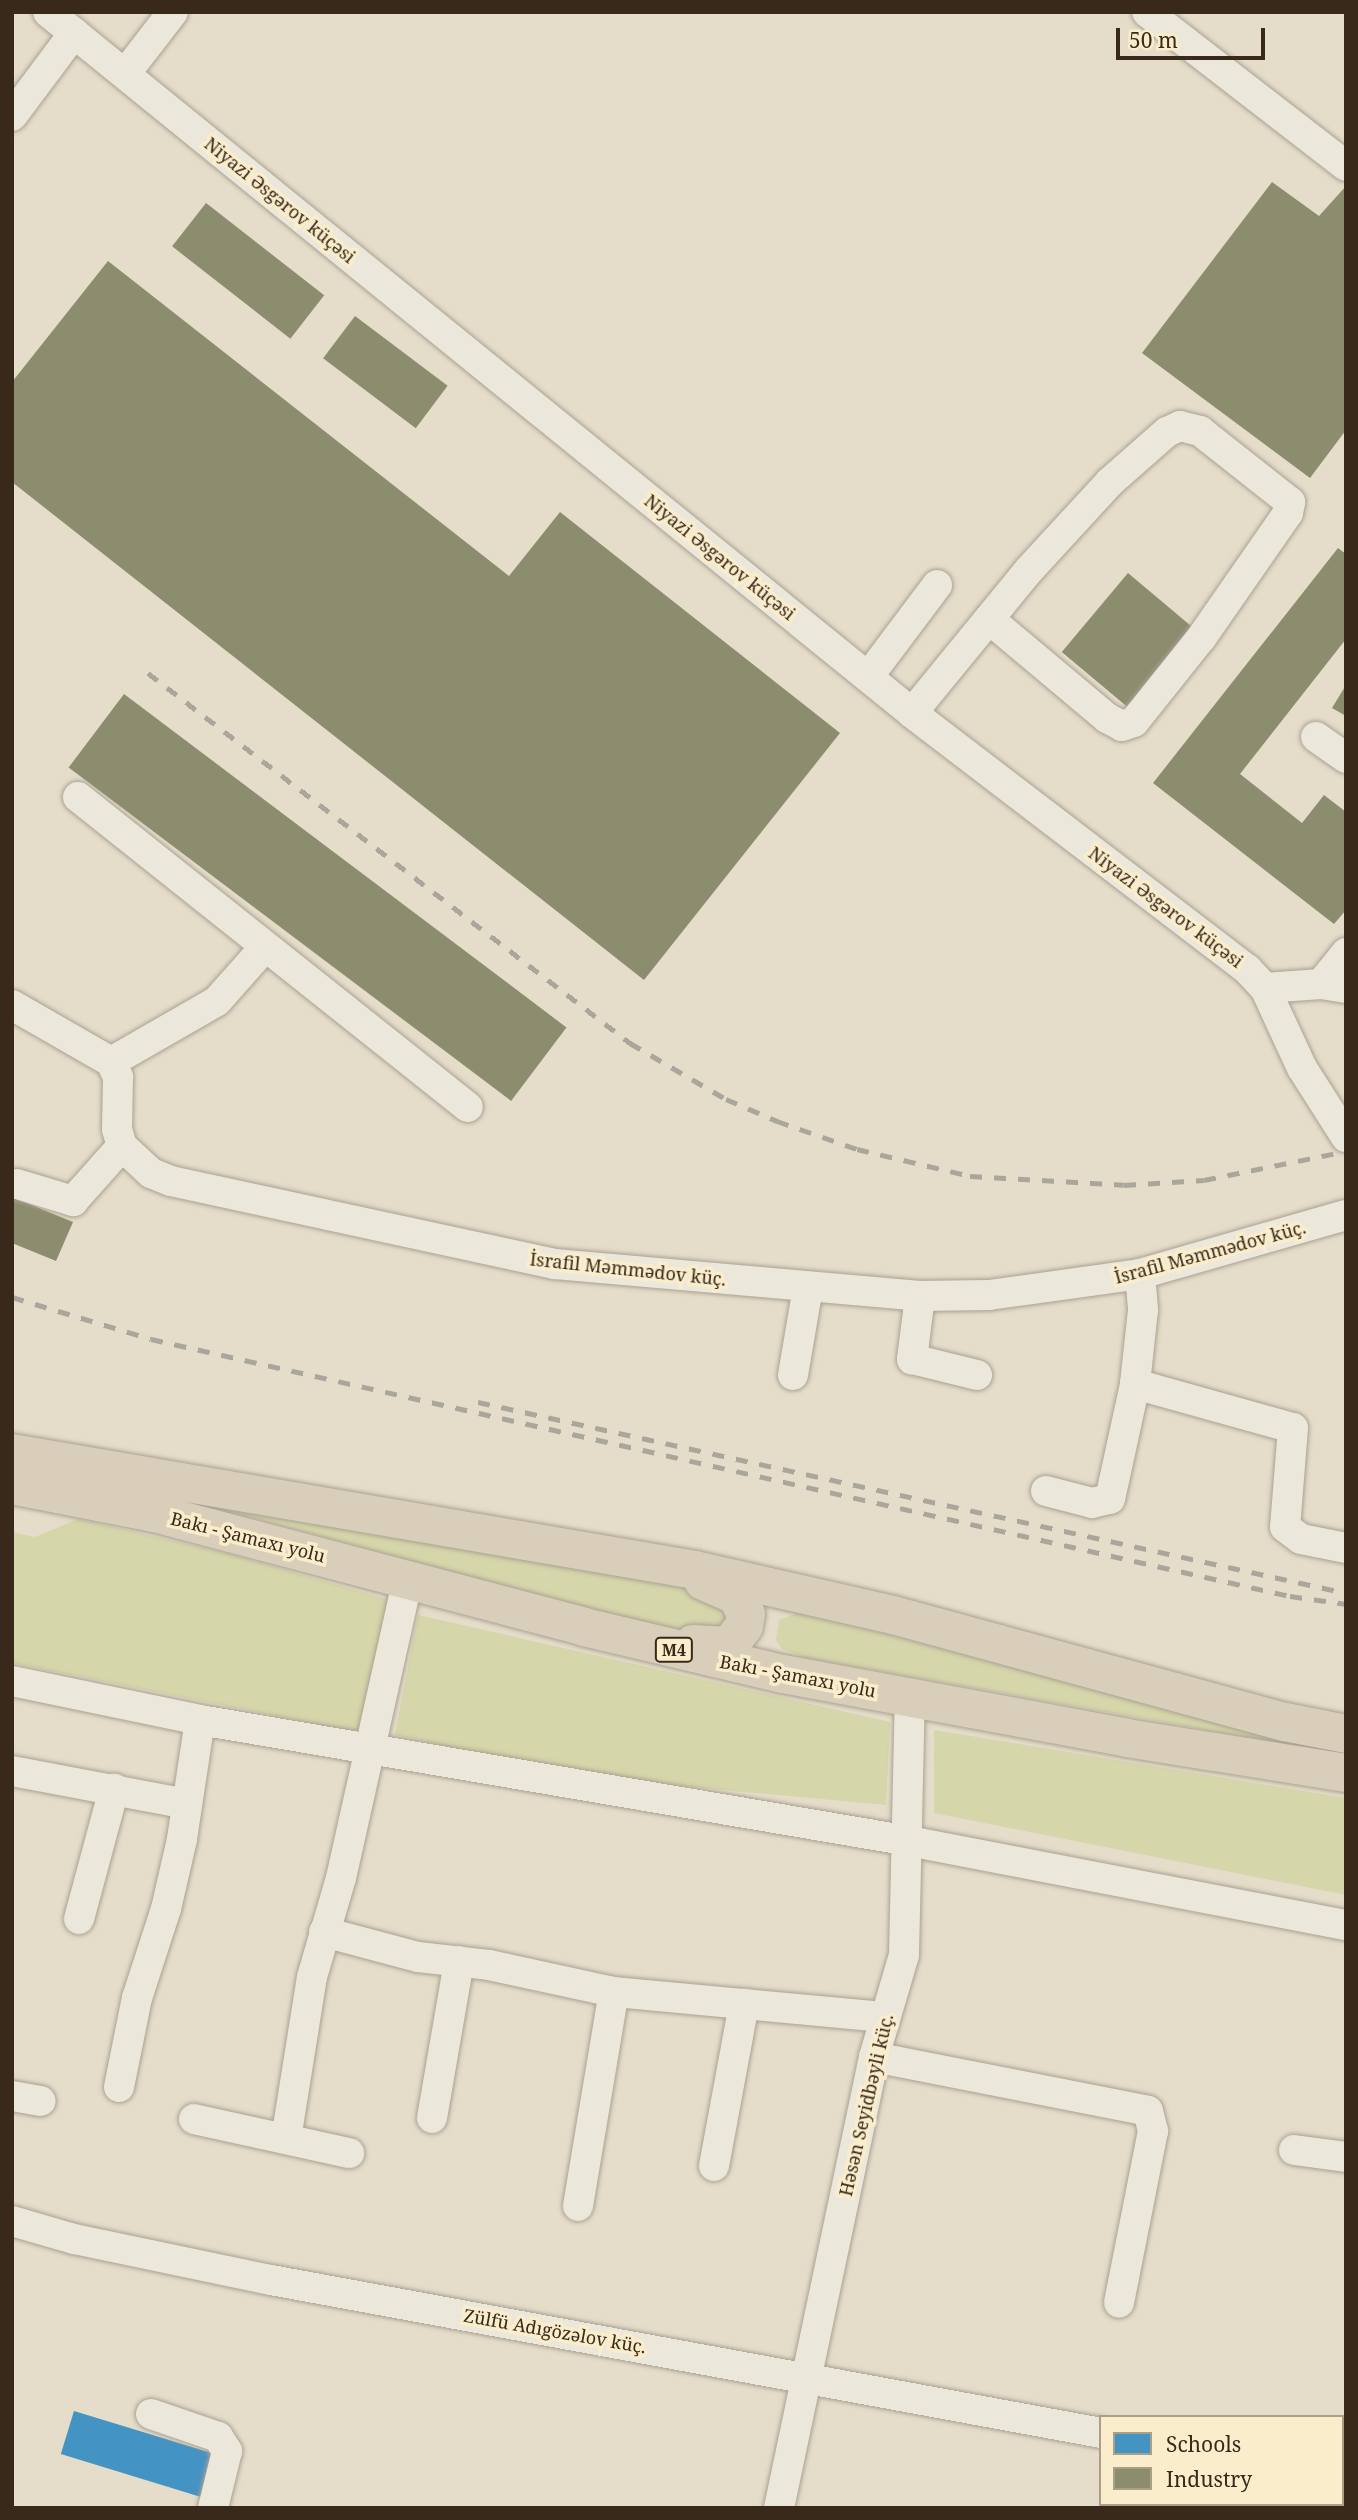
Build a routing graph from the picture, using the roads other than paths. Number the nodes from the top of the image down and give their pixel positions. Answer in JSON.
{"nodes":[{"id":1,"x":48,"y":12,"type":"edge"},
{"id":2,"x":173,"y":12,"type":"edge"},
{"id":3,"x":1147,"y":12,"type":"edge"},
{"id":4,"x":74,"y":33,"type":"junction"},
{"id":5,"x":125,"y":74,"type":"junction"},
{"id":6,"x":12,"y":116,"type":"edge"},
{"id":7,"x":1346,"y":166,"type":"edge"},
{"id":8,"x":937,"y":585,"type":"dead end"},
{"id":9,"x":989,"y":619,"type":"junction"},
{"id":10,"x":868,"y":677,"type":"junction"},
{"id":11,"x":912,"y":713,"type":"junction"},
{"id":12,"x":1316,"y":737,"type":"dead end"},
{"id":13,"x":1346,"y":758,"type":"edge"},
{"id":14,"x":78,"y":797,"type":"dead end"},
{"id":15,"x":264,"y":948,"type":"junction"},
{"id":16,"x":1346,"y":953,"type":"edge"},
{"id":17,"x":1334,"y":986,"type":"edge"},
{"id":18,"x":1265,"y":988,"type":"junction"},
{"id":19,"x":12,"y":1005,"type":"edge"},
{"id":20,"x":111,"y":1062,"type":"junction"},
{"id":21,"x":468,"y":1107,"type":"dead end"},
{"id":22,"x":1346,"y":1137,"type":"edge"},
{"id":23,"x":122,"y":1146,"type":"junction"},
{"id":24,"x":17,"y":1184,"type":"dead end"},
{"id":25,"x":1346,"y":1214,"type":"edge"},
{"id":26,"x":1140,"y":1274,"type":"junction"},
{"id":27,"x":808,"y":1287,"type":"junction"},
{"id":28,"x":920,"y":1296,"type":"junction"},
{"id":29,"x":977,"y":1374,"type":"dead end"},
{"id":30,"x":793,"y":1375,"type":"dead end"},
{"id":31,"x":1135,"y":1384,"type":"junction"},
{"id":32,"x":12,"y":1453,"type":"edge"},
{"id":33,"x":12,"y":1485,"type":"edge"},
{"id":34,"x":1046,"y":1491,"type":"dead end"},
{"id":35,"x":1346,"y":1548,"type":"edge"},
{"id":36,"x":607,"y":1555,"type":"junction"},
{"id":37,"x":408,"y":1579,"type":"junction"},
{"id":38,"x":892,"y":1615,"type":"junction"},
{"id":39,"x":584,"y":1627,"type":"junction"},
{"id":40,"x":12,"y":1681,"type":"edge"},
{"id":41,"x":894,"y":1695,"type":"junction"},
{"id":42,"x":200,"y":1720,"type":"junction"},
{"id":43,"x":1346,"y":1734,"type":"edge"},
{"id":44,"x":370,"y":1749,"type":"junction"},
{"id":45,"x":12,"y":1771,"type":"edge"},
{"id":46,"x":1346,"y":1773,"type":"edge"},
{"id":47,"x":114,"y":1789,"type":"junction"},
{"id":48,"x":187,"y":1804,"type":"junction"},
{"id":49,"x":909,"y":1841,"type":"junction"},
{"id":50,"x":79,"y":1919,"type":"dead end"},
{"id":51,"x":1346,"y":1925,"type":"edge"},
{"id":52,"x":324,"y":1932,"type":"junction"},
{"id":53,"x":459,"y":1961,"type":"junction"},
{"id":54,"x":614,"y":1992,"type":"junction"},
{"id":55,"x":744,"y":2004,"type":"junction"},
{"id":56,"x":885,"y":2017,"type":"junction"},
{"id":57,"x":874,"y":2057,"type":"junction"},
{"id":58,"x":118,"y":2087,"type":"dead end"},
{"id":59,"x":432,"y":2118,"type":"dead end"},
{"id":60,"x":194,"y":2119,"type":"dead end"},
{"id":61,"x":286,"y":2139,"type":"junction"},
{"id":62,"x":1294,"y":2150,"type":"dead end"},
{"id":63,"x":349,"y":2153,"type":"dead end"},
{"id":64,"x":1346,"y":2157,"type":"edge"},
{"id":65,"x":714,"y":2166,"type":"dead end"},
{"id":66,"x":578,"y":2206,"type":"dead end"},
{"id":67,"x":12,"y":2221,"type":"edge"},
{"id":68,"x":1119,"y":2304,"type":"dead end"},
{"id":69,"x":806,"y":2377,"type":"junction"},
{"id":70,"x":151,"y":2414,"type":"dead end"},
{"id":71,"x":1099,"y":2433,"type":"edge"},
{"id":72,"x":213,"y":2508,"type":"edge"},
{"id":73,"x":779,"y":2508,"type":"edge"}],
"edges":[{"from":1,"to":4,"type":"street","name":"Niyazi Əsgərov küçəsi"},
{"from":2,"to":5,"type":"street"},
{"from":3,"to":7,"type":"street"},
{"from":4,"to":5,"type":"street","name":"Niyazi Əsgərov küçəsi"},
{"from":4,"to":6,"type":"street"},
{"from":5,"to":10,"type":"street","name":"Niyazi Əsgərov küçəsi"},
{"from":8,"to":10,"type":"street"},
{"from":9,"to":9,"type":"street"},
{"from":9,"to":11,"type":"street"},
{"from":10,"to":11,"type":"street","name":"Niyazi Əsgərov küçəsi"},
{"from":11,"to":18,"type":"street","name":"Niyazi Əsgərov küçəsi"},
{"from":12,"to":13,"type":"street"},
{"from":14,"to":15,"type":"street"},
{"from":15,"to":20,"type":"street"},
{"from":15,"to":21,"type":"street"},
{"from":16,"to":17,"type":"street"},
{"from":17,"to":18,"type":"street"},
{"from":18,"to":22,"type":"street","name":"Niyazi Əsgərov küçəsi"},
{"from":19,"to":20,"type":"street"},
{"from":20,"to":23,"type":"street"},
{"from":23,"to":24,"type":"street"},
{"from":23,"to":27,"type":"street","name":"İsrafil Məmmədov küç."},
{"from":25,"to":26,"type":"street","name":"İsrafil Məmmədov küç."},
{"from":26,"to":28,"type":"street","name":"İsrafil Məmmədov küç."},
{"from":26,"to":31,"type":"street"},
{"from":27,"to":28,"type":"street","name":"İsrafil Məmmədov küç."},
{"from":27,"to":30,"type":"street"},
{"from":28,"to":29,"type":"street"},
{"from":31,"to":34,"type":"street"},
{"from":31,"to":35,"type":"street"},
{"from":32,"to":36,"type":"highway","name":"Bakı - Şamaxı yolu"},
{"from":33,"to":37,"type":"highway","name":"Bakı - Şamaxı yolu","number":"M4"},
{"from":36,"to":38,"type":"highway","name":"Bakı - Şamaxı yolu"},
{"from":36,"to":39,"type":"highway"},
{"from":37,"to":39,"type":"highway","name":"Bakı - Şamaxı yolu","number":"M4"},
{"from":37,"to":44,"type":"street"},
{"from":38,"to":41,"type":"highway"},
{"from":38,"to":43,"type":"highway","name":"Bakı - Şamaxı yolu"},
{"from":39,"to":41,"type":"highway","name":"Bakı - Şamaxı yolu","number":"M4"},
{"from":40,"to":42,"type":"street"},
{"from":41,"to":46,"type":"highway","name":"Bakı - Şamaxı yolu","number":"M4"},
{"from":41,"to":49,"type":"street","name":"Həsən Seyidbəyli küç."},
{"from":42,"to":44,"type":"street"},
{"from":42,"to":48,"type":"street"},
{"from":44,"to":49,"type":"street"},
{"from":44,"to":52,"type":"street"},
{"from":45,"to":47,"type":"street"},
{"from":47,"to":48,"type":"street"},
{"from":47,"to":50,"type":"street"},
{"from":48,"to":58,"type":"street"},
{"from":49,"to":51,"type":"street"},
{"from":49,"to":56,"type":"street","name":"Həsən Seyidbəyli küç."},
{"from":52,"to":53,"type":"street"},
{"from":52,"to":61,"type":"street"},
{"from":53,"to":54,"type":"street"},
{"from":53,"to":59,"type":"street"},
{"from":54,"to":55,"type":"street"},
{"from":54,"to":66,"type":"street"},
{"from":55,"to":56,"type":"street"},
{"from":55,"to":65,"type":"street"},
{"from":56,"to":57,"type":"street","name":"Həsən Seyidbəyli küç."},
{"from":57,"to":68,"type":"street"},
{"from":57,"to":69,"type":"street","name":"Həsən Seyidbəyli küç."},
{"from":60,"to":61,"type":"street"},
{"from":61,"to":63,"type":"street"},
{"from":62,"to":64,"type":"street"},
{"from":67,"to":69,"type":"street","name":"Zülfü Adıgözəlov küç."},
{"from":69,"to":71,"type":"street","name":"Zülfü Adıgözəlov küç."},
{"from":69,"to":73,"type":"street","name":"Həsən Seyidbəyli küç."},
{"from":70,"to":72,"type":"street"}]}
